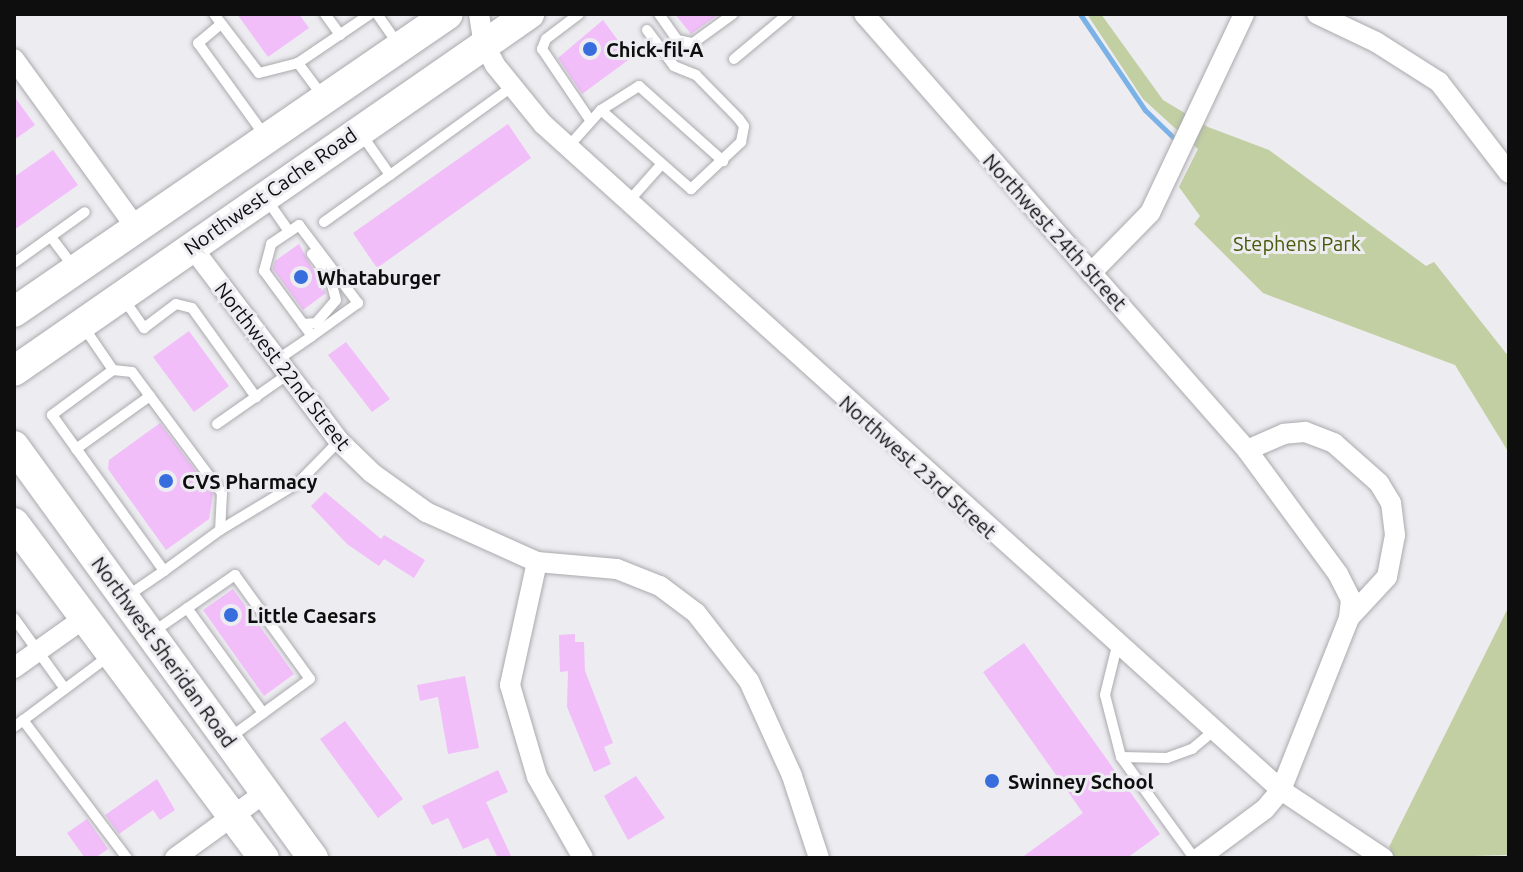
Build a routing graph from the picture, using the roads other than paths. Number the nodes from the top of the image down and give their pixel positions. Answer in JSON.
{"nodes":[{"id":1,"x":214,"y":14,"type":"edge"},
{"id":2,"x":325,"y":14,"type":"edge"},
{"id":3,"x":370,"y":14,"type":"edge"},
{"id":4,"x":377,"y":14,"type":"edge"},
{"id":5,"x":448,"y":14,"type":"edge"},
{"id":6,"x":479,"y":14,"type":"edge"},
{"id":7,"x":529,"y":14,"type":"edge"},
{"id":8,"x":579,"y":14,"type":"edge"},
{"id":9,"x":659,"y":14,"type":"edge"},
{"id":10,"x":733,"y":14,"type":"edge"},
{"id":11,"x":788,"y":14,"type":"edge"},
{"id":12,"x":864,"y":14,"type":"edge"},
{"id":13,"x":1244,"y":14,"type":"edge"},
{"id":14,"x":1317,"y":14,"type":"edge"},
{"id":15,"x":221,"y":24,"type":"junction"},
{"id":16,"x":647,"y":30,"type":"dead end"},
{"id":17,"x":340,"y":35,"type":"junction"},
{"id":18,"x":484,"y":44,"type":"junction"},
{"id":19,"x":401,"y":47,"type":"junction"},
{"id":20,"x":14,"y":59,"type":"edge"},
{"id":21,"x":734,"y":59,"type":"dead end"},
{"id":22,"x":298,"y":63,"type":"junction"},
{"id":23,"x":510,"y":88,"type":"junction"},
{"id":24,"x":324,"y":98,"type":"junction"},
{"id":25,"x":601,"y":110,"type":"junction"},
{"id":26,"x":590,"y":120,"type":"junction"},
{"id":27,"x":359,"y":130,"type":"junction"},
{"id":28,"x":266,"y":138,"type":"junction"},
{"id":29,"x":568,"y":147,"type":"junction"},
{"id":30,"x":723,"y":161,"type":"junction"},
{"id":31,"x":660,"y":166,"type":"junction"},
{"id":32,"x":1509,"y":173,"type":"edge"},
{"id":33,"x":390,"y":175,"type":"junction"},
{"id":34,"x":264,"y":196,"type":"junction"},
{"id":35,"x":628,"y":202,"type":"junction"},
{"id":36,"x":85,"y":212,"type":"dead end"},
{"id":37,"x":324,"y":222,"type":"dead end"},
{"id":38,"x":135,"y":226,"type":"junction"},
{"id":39,"x":289,"y":231,"type":"junction"},
{"id":40,"x":306,"y":234,"type":"junction"},
{"id":41,"x":51,"y":237,"type":"junction"},
{"id":42,"x":191,"y":246,"type":"junction"},
{"id":43,"x":14,"y":263,"type":"edge"},
{"id":44,"x":75,"y":269,"type":"junction"},
{"id":45,"x":1091,"y":273,"type":"junction"},
{"id":46,"x":121,"y":296,"type":"junction"},
{"id":47,"x":14,"y":312,"type":"edge"},
{"id":48,"x":303,"y":324,"type":"junction"},
{"id":49,"x":82,"y":325,"type":"junction"},
{"id":50,"x":312,"y":336,"type":"junction"},
{"id":51,"x":281,"y":368,"type":"junction"},
{"id":52,"x":113,"y":370,"type":"junction"},
{"id":53,"x":14,"y":371,"type":"edge"},
{"id":54,"x":150,"y":396,"type":"junction"},
{"id":55,"x":256,"y":397,"type":"junction"},
{"id":56,"x":217,"y":424,"type":"dead end"},
{"id":57,"x":339,"y":441,"type":"junction"},
{"id":58,"x":14,"y":446,"type":"edge"},
{"id":59,"x":76,"y":449,"type":"junction"},
{"id":60,"x":1247,"y":450,"type":"junction"},
{"id":61,"x":220,"y":530,"type":"junction"},
{"id":62,"x":18,"y":538,"type":"edge"},
{"id":63,"x":537,"y":562,"type":"junction"},
{"id":64,"x":164,"y":571,"type":"junction"},
{"id":65,"x":125,"y":598,"type":"junction"},
{"id":66,"x":187,"y":608,"type":"junction"},
{"id":67,"x":14,"y":618,"type":"edge"},
{"id":68,"x":1349,"y":618,"type":"junction"},
{"id":69,"x":83,"y":619,"type":"junction"},
{"id":70,"x":151,"y":633,"type":"junction"},
{"id":71,"x":1117,"y":646,"type":"junction"},
{"id":72,"x":38,"y":651,"type":"junction"},
{"id":73,"x":111,"y":655,"type":"junction"},
{"id":74,"x":14,"y":668,"type":"edge"},
{"id":75,"x":65,"y":689,"type":"junction"},
{"id":76,"x":263,"y":713,"type":"junction"},
{"id":77,"x":18,"y":724,"type":"edge"},
{"id":78,"x":1215,"y":730,"type":"junction"},
{"id":79,"x":228,"y":739,"type":"junction"},
{"id":80,"x":1121,"y":757,"type":"junction"},
{"id":81,"x":1281,"y":790,"type":"junction"},
{"id":82,"x":266,"y":792,"type":"junction"},
{"id":83,"x":233,"y":816,"type":"junction"},
{"id":84,"x":127,"y":858,"type":"edge"},
{"id":85,"x":175,"y":858,"type":"edge"},
{"id":86,"x":264,"y":858,"type":"edge"},
{"id":87,"x":313,"y":858,"type":"edge"},
{"id":88,"x":583,"y":858,"type":"edge"},
{"id":89,"x":819,"y":858,"type":"edge"},
{"id":90,"x":1197,"y":858,"type":"edge"},
{"id":91,"x":1383,"y":858,"type":"edge"}],
"edges":[{"from":1,"to":15,"type":"lane"},
{"from":2,"to":17,"type":"lane"},
{"from":3,"to":17,"type":"lane"},
{"from":4,"to":19,"type":"lane"},
{"from":5,"to":19,"type":"main road"},
{"from":6,"to":18,"type":"street"},
{"from":7,"to":18,"type":"main road","name":"Northwest Cache Road"},
{"from":8,"to":26,"type":"lane"},
{"from":9,"to":10,"type":"lane"},
{"from":11,"to":21,"type":"lane"},
{"from":12,"to":45,"type":"street","name":"Northwest 24th Street"},
{"from":13,"to":45,"type":"street"},
{"from":14,"to":32,"type":"street"},
{"from":15,"to":22,"type":"lane"},
{"from":15,"to":28,"type":"lane"},
{"from":16,"to":30,"type":"lane"},
{"from":17,"to":22,"type":"lane"},
{"from":18,"to":23,"type":"street","name":"Northwest 23rd Street"},
{"from":18,"to":27,"type":"main road","name":"Northwest Cache Road"},
{"from":19,"to":24,"type":"main road"},
{"from":20,"to":38,"type":"street"},
{"from":22,"to":24,"type":"lane"},
{"from":23,"to":29,"type":"street","name":"Northwest 23rd Street"},
{"from":23,"to":33,"type":"lane"},
{"from":24,"to":28,"type":"main road"},
{"from":25,"to":26,"type":"lane"},
{"from":25,"to":30,"type":"lane"},
{"from":25,"to":31,"type":"lane"},
{"from":26,"to":29,"type":"lane"},
{"from":27,"to":33,"type":"lane"},
{"from":27,"to":34,"type":"main road","name":"Northwest Cache Road"},
{"from":28,"to":38,"type":"main road"},
{"from":29,"to":35,"type":"street","name":"Northwest 23rd Street"},
{"from":30,"to":31,"type":"lane"},
{"from":31,"to":35,"type":"lane"},
{"from":33,"to":37,"type":"lane"},
{"from":34,"to":39,"type":"lane"},
{"from":34,"to":42,"type":"main road","name":"Northwest Cache Road"},
{"from":35,"to":71,"type":"street","name":"Northwest 23rd Street"},
{"from":36,"to":41,"type":"lane"},
{"from":38,"to":44,"type":"main road"},
{"from":39,"to":40,"type":"lane"},
{"from":39,"to":48,"type":"lane"},
{"from":40,"to":48,"type":"lane"},
{"from":40,"to":50,"type":"lane"},
{"from":41,"to":43,"type":"lane"},
{"from":41,"to":44,"type":"lane"},
{"from":42,"to":46,"type":"main road","name":"Northwest Cache Road"},
{"from":42,"to":51,"type":"street","name":"Northwest 22nd Street"},
{"from":44,"to":47,"type":"main road"},
{"from":45,"to":60,"type":"street","name":"Northwest 24th Street"},
{"from":46,"to":49,"type":"main road","name":"Northwest Cache Road"},
{"from":46,"to":55,"type":"lane"},
{"from":48,"to":50,"type":"lane"},
{"from":49,"to":52,"type":"lane"},
{"from":49,"to":53,"type":"main road","name":"Northwest Cache Road"},
{"from":50,"to":51,"type":"lane"},
{"from":51,"to":55,"type":"lane"},
{"from":51,"to":57,"type":"street","name":"Northwest 22nd Street"},
{"from":52,"to":54,"type":"lane"},
{"from":52,"to":59,"type":"lane"},
{"from":54,"to":59,"type":"lane"},
{"from":54,"to":61,"type":"lane"},
{"from":55,"to":56,"type":"lane"},
{"from":57,"to":61,"type":"lane"},
{"from":57,"to":63,"type":"street","name":"Northwest 22nd Street"},
{"from":58,"to":65,"type":"main road","name":"Northwest Sheridan Road"},
{"from":59,"to":64,"type":"lane"},
{"from":60,"to":68,"type":"street","name":"Northwest 24th Street"},
{"from":60,"to":68,"type":"street"},
{"from":61,"to":64,"type":"lane"},
{"from":62,"to":69,"type":"main road","name":"Northwest Sheridan Road"},
{"from":63,"to":88,"type":"street"},
{"from":63,"to":89,"type":"street","name":"Northwest 22nd Street"},
{"from":64,"to":65,"type":"lane"},
{"from":65,"to":70,"type":"main road","name":"Northwest Sheridan Road"},
{"from":66,"to":70,"type":"lane"},
{"from":66,"to":76,"type":"lane"},
{"from":66,"to":76,"type":"lane"},
{"from":67,"to":72,"type":"lane"},
{"from":68,"to":81,"type":"street"},
{"from":69,"to":72,"type":"street"},
{"from":69,"to":73,"type":"main road","name":"Northwest Sheridan Road"},
{"from":70,"to":79,"type":"main road","name":"Northwest Sheridan Road"},
{"from":71,"to":78,"type":"street","name":"Northwest 23rd Street"},
{"from":71,"to":80,"type":"lane"},
{"from":72,"to":74,"type":"street"},
{"from":72,"to":75,"type":"lane"},
{"from":73,"to":75,"type":"lane"},
{"from":73,"to":83,"type":"main road","name":"Northwest Sheridan Road"},
{"from":75,"to":77,"type":"lane"},
{"from":76,"to":79,"type":"lane"},
{"from":77,"to":84,"type":"lane"},
{"from":78,"to":80,"type":"lane"},
{"from":78,"to":81,"type":"street","name":"Northwest 23rd Street"},
{"from":79,"to":82,"type":"main road","name":"Northwest Sheridan Road"},
{"from":80,"to":90,"type":"lane"},
{"from":81,"to":90,"type":"street"},
{"from":81,"to":91,"type":"street","name":"Northwest 23rd Street"},
{"from":82,"to":83,"type":"street"},
{"from":82,"to":87,"type":"main road","name":"Northwest Sheridan Road"},
{"from":83,"to":85,"type":"street"},
{"from":83,"to":86,"type":"main road","name":"Northwest Sheridan Road"}]}
